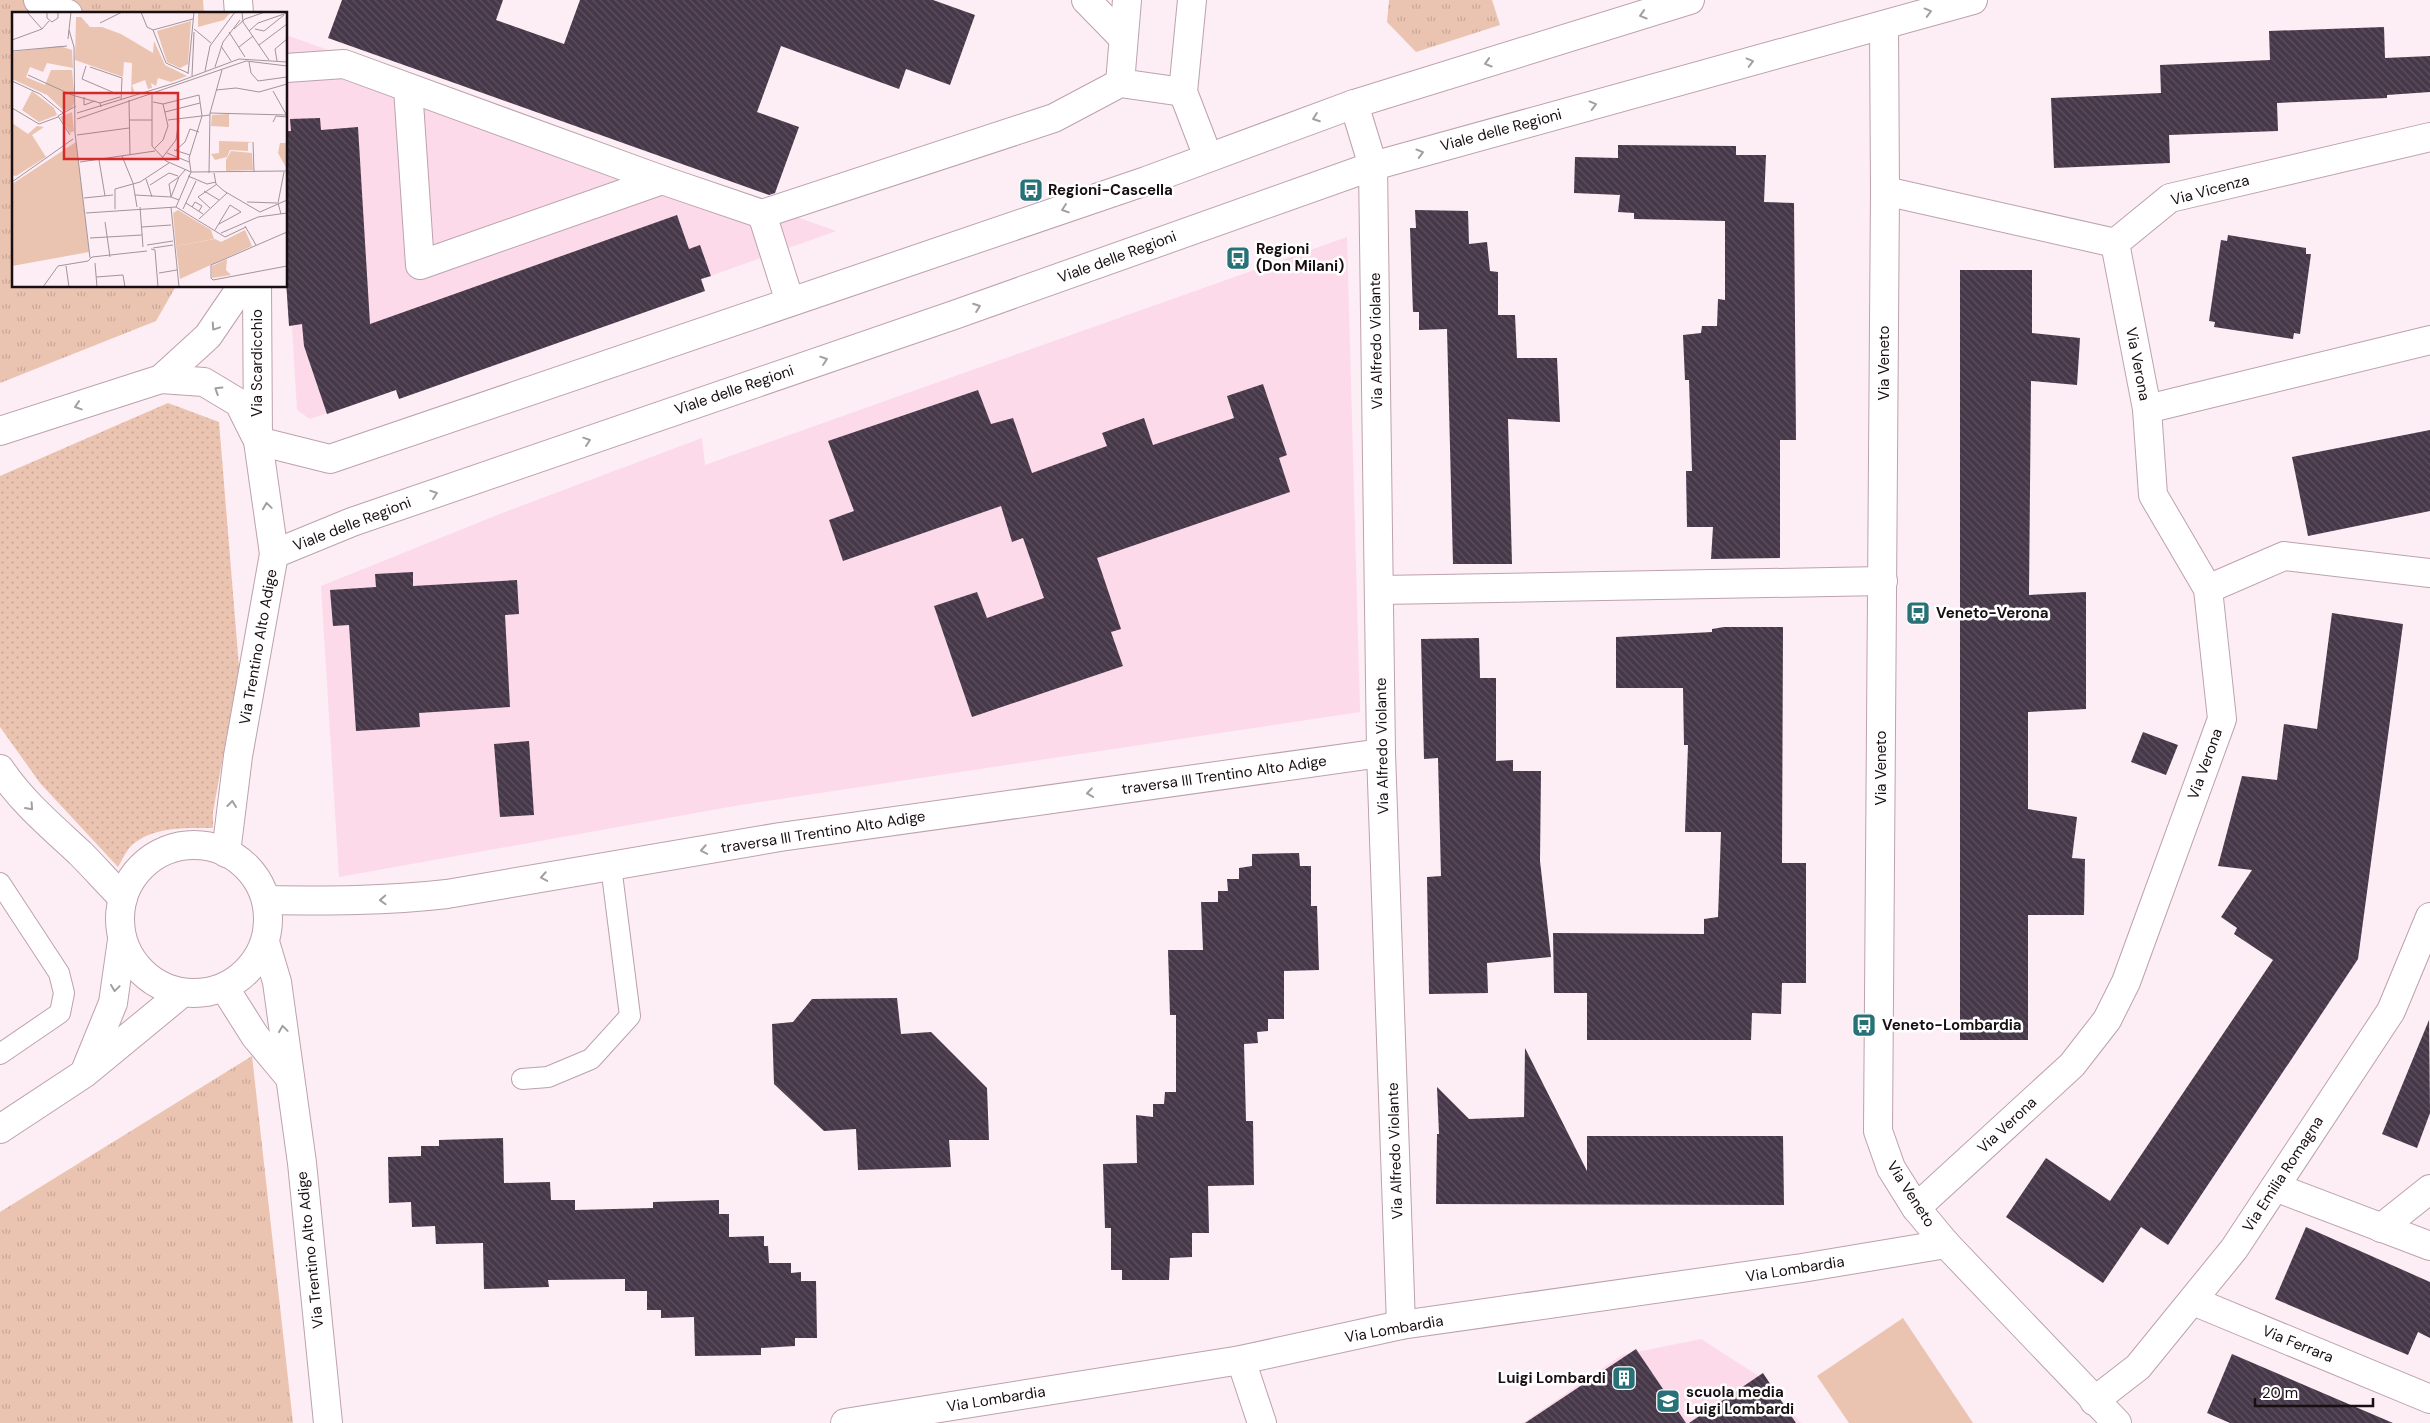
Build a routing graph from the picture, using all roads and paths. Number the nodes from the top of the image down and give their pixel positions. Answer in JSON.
{"nodes":[{"id":1,"x":38,"y":0,"type":"edge"},
{"id":2,"x":1086,"y":0,"type":"edge"},
{"id":3,"x":1127,"y":0,"type":"edge"},
{"id":4,"x":1192,"y":0,"type":"edge"},
{"id":5,"x":1690,"y":0,"type":"edge"},
{"id":6,"x":1973,"y":0,"type":"edge"},
{"id":7,"x":64,"y":12,"type":"edge"},
{"id":8,"x":1884,"y":25,"type":"junction"},
{"id":9,"x":1123,"y":38,"type":"junction"},
{"id":10,"x":288,"y":68,"type":"edge"},
{"id":11,"x":1120,"y":83,"type":"junction"},
{"id":12,"x":408,"y":88,"type":"junction"},
{"id":13,"x":1184,"y":92,"type":"junction"},
{"id":14,"x":1354,"y":104,"type":"junction"},
{"id":15,"x":2430,"y":137,"type":"edge"},
{"id":16,"x":1208,"y":158,"type":"junction"},
{"id":17,"x":1373,"y":166,"type":"junction"},
{"id":18,"x":662,"y":180,"type":"junction"},
{"id":19,"x":1885,"y":192,"type":"junction"},
{"id":20,"x":762,"y":214,"type":"junction"},
{"id":21,"x":2115,"y":243,"type":"junction"},
{"id":22,"x":241,"y":288,"type":"edge"},
{"id":23,"x":257,"y":288,"type":"edge"},
{"id":24,"x":790,"y":302,"type":"junction"},
{"id":25,"x":2430,"y":340,"type":"edge"},
{"id":26,"x":161,"y":379,"type":"junction"},
{"id":27,"x":2147,"y":409,"type":"junction"},
{"id":28,"x":0,"y":431,"type":"edge"},
{"id":29,"x":258,"y":441,"type":"junction"},
{"id":30,"x":274,"y":554,"type":"junction"},
{"id":31,"x":2430,"y":573,"type":"edge"},
{"id":32,"x":1883,"y":580,"type":"junction"},
{"id":33,"x":2208,"y":589,"type":"junction"},
{"id":34,"x":1380,"y":590,"type":"junction"},
{"id":35,"x":1381,"y":752,"type":"junction"},
{"id":36,"x":0,"y":769,"type":"edge"},
{"id":37,"x":226,"y":853,"type":"junction"},
{"id":38,"x":611,"y":866,"type":"junction"},
{"id":39,"x":0,"y":883,"type":"edge"},
{"id":40,"x":123,"y":898,"type":"junction"},
{"id":41,"x":266,"y":900,"type":"junction"},
{"id":42,"x":2430,"y":917,"type":"edge"},
{"id":43,"x":122,"y":940,"type":"junction"},
{"id":44,"x":265,"y":942,"type":"junction"},
{"id":45,"x":224,"y":987,"type":"junction"},
{"id":46,"x":182,"y":992,"type":"junction"},
{"id":47,"x":0,"y":1054,"type":"edge"},
{"id":48,"x":85,"y":1073,"type":"junction"},
{"id":49,"x":290,"y":1078,"type":"junction"},
{"id":50,"x":522,"y":1080,"type":"dead end"},
{"id":51,"x":0,"y":1129,"type":"edge"},
{"id":52,"x":2275,"y":1187,"type":"junction"},
{"id":53,"x":2430,"y":1189,"type":"edge"},
{"id":54,"x":1916,"y":1208,"type":"junction"},
{"id":55,"x":2381,"y":1228,"type":"junction"},
{"id":56,"x":1946,"y":1244,"type":"junction"},
{"id":57,"x":2430,"y":1246,"type":"edge"},
{"id":58,"x":2193,"y":1300,"type":"junction"},
{"id":59,"x":1401,"y":1325,"type":"junction"},
{"id":60,"x":1241,"y":1360,"type":"junction"},
{"id":61,"x":2430,"y":1399,"type":"edge"},
{"id":62,"x":2094,"y":1401,"type":"junction"},
{"id":63,"x":328,"y":1423,"type":"edge"},
{"id":64,"x":845,"y":1423,"type":"edge"},
{"id":65,"x":1262,"y":1423,"type":"edge"},
{"id":66,"x":2116,"y":1423,"type":"edge"}],
"edges":[{"from":1,"to":7,"type":"street"},
{"from":2,"to":9,"type":"street"},
{"from":3,"to":9,"type":"street"},
{"from":4,"to":13,"type":"street"},
{"from":5,"to":14,"type":"street","one_way":true},
{"from":8,"to":6,"type":"street","name":"Viale delle Regioni","one_way":true},
{"from":17,"to":8,"type":"street","name":"Viale delle Regioni","one_way":true},
{"from":8,"to":19,"type":"street","name":"Via Veneto"},
{"from":9,"to":11,"type":"street"},
{"from":10,"to":12,"type":"street"},
{"from":11,"to":13,"type":"street"},
{"from":11,"to":20,"type":"street"},
{"from":12,"to":18,"type":"street"},
{"from":12,"to":18,"type":"street"},
{"from":13,"to":16,"type":"street"},
{"from":14,"to":16,"type":"street","one_way":true},
{"from":14,"to":17,"type":"street","name":"Via Alfredo Violante"},
{"from":15,"to":21,"type":"street","name":"Via Vicenza"},
{"from":16,"to":24,"type":"street","one_way":true},
{"from":30,"to":17,"type":"street","name":"Viale delle Regioni","one_way":true},
{"from":17,"to":34,"type":"street","name":"Via Alfredo Violante"},
{"from":18,"to":20,"type":"street"},
{"from":19,"to":21,"type":"street"},
{"from":19,"to":32,"type":"street","name":"Via Veneto"},
{"from":20,"to":24,"type":"street"},
{"from":21,"to":27,"type":"street","name":"Via Verona"},
{"from":22,"to":26,"type":"street","one_way":true},
{"from":23,"to":29,"type":"street","name":"Via Scardicchio"},
{"from":24,"to":29,"type":"street"},
{"from":25,"to":27,"type":"street"},
{"from":26,"to":28,"type":"street","one_way":true},
{"from":29,"to":26,"type":"street","one_way":true},
{"from":27,"to":33,"type":"street","name":"Via Verona"},
{"from":30,"to":29,"type":"street","name":"Via Trentino Alto Adige","one_way":true},
{"from":37,"to":30,"type":"street","name":"Via Trentino Alto Adige","one_way":true},
{"from":31,"to":33,"type":"street"},
{"from":32,"to":34,"type":"street"},
{"from":32,"to":54,"type":"street","name":"Via Veneto"},
{"from":33,"to":54,"type":"street","name":"Via Verona"},
{"from":34,"to":35,"type":"street","name":"Via Alfredo Violante"},
{"from":35,"to":38,"type":"street","name":"traversa III Trentino Alto Adige","one_way":true},
{"from":35,"to":59,"type":"street","name":"Via Alfredo Violante"},
{"from":36,"to":40,"type":"street","one_way":true},
{"from":37,"to":40,"type":"street"},
{"from":37,"to":41,"type":"street"},
{"from":38,"to":41,"type":"street","name":"traversa III Trentino Alto Adige","one_way":true},
{"from":38,"to":50,"type":"lane"},
{"from":39,"to":47,"type":"lane"},
{"from":40,"to":43,"type":"street"},
{"from":41,"to":44,"type":"street"},
{"from":42,"to":52,"type":"street","name":"Via Emilia Romagna"},
{"from":43,"to":46,"type":"street"},
{"from":43,"to":48,"type":"street","one_way":true},
{"from":44,"to":45,"type":"street"},
{"from":49,"to":44,"type":"street","name":"Via Trentino Alto Adige","one_way":true},
{"from":45,"to":46,"type":"street"},
{"from":45,"to":49,"type":"street"},
{"from":46,"to":48,"type":"street"},
{"from":48,"to":51,"type":"street"},
{"from":49,"to":63,"type":"street","name":"Via Trentino Alto Adige"},
{"from":52,"to":55,"type":"street"},
{"from":52,"to":58,"type":"street","name":"Via Emilia Romagna"},
{"from":53,"to":55,"type":"street"},
{"from":54,"to":56,"type":"street","name":"Via Veneto"},
{"from":55,"to":57,"type":"street"},
{"from":56,"to":59,"type":"street","name":"Via Lombardia"},
{"from":56,"to":62,"type":"street","name":"Via Veneto"},
{"from":58,"to":61,"type":"street","name":"Via Ferrara"},
{"from":58,"to":62,"type":"street","name":"Via Emilia Romagna"},
{"from":59,"to":60,"type":"street","name":"Via Lombardia"},
{"from":60,"to":64,"type":"street","name":"Via Lombardia"},
{"from":60,"to":65,"type":"street"},
{"from":62,"to":66,"type":"street","name":"Via Veneto"}]}
